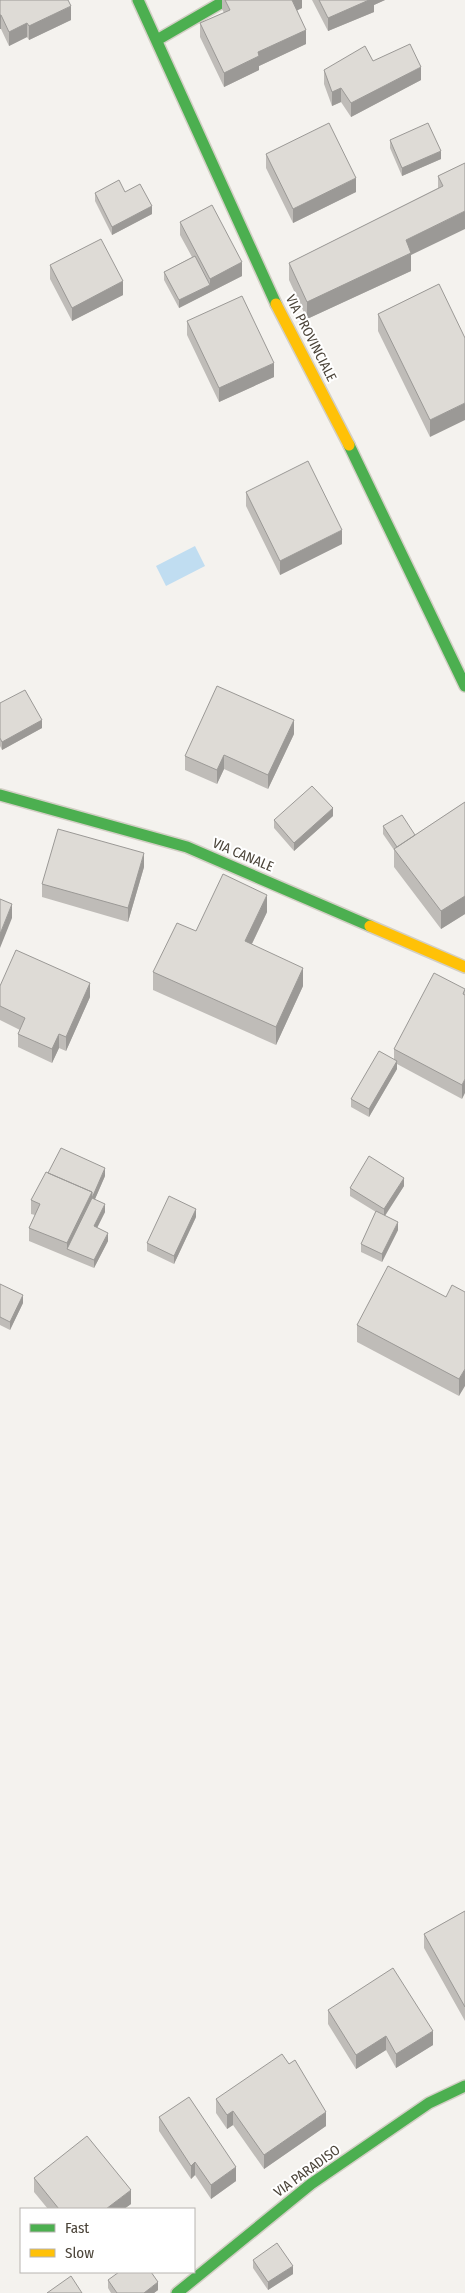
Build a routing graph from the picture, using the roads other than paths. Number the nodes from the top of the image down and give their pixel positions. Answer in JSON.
{"nodes":[{"id":1,"x":138,"y":0,"type":"edge"},
{"id":2,"x":226,"y":0,"type":"edge"},
{"id":3,"x":157,"y":40,"type":"junction"},
{"id":4,"x":465,"y":686,"type":"edge"},
{"id":5,"x":0,"y":795,"type":"edge"},
{"id":6,"x":465,"y":967,"type":"edge"},
{"id":7,"x":465,"y":2086,"type":"edge"},
{"id":8,"x":177,"y":2293,"type":"edge"}],
"edges":[{"from":1,"to":3,"type":"street","name":"VIA PROVINCIALE"},
{"from":2,"to":3,"type":"street"},
{"from":3,"to":4,"type":"street","name":"VIA PROVINCIALE"},
{"from":5,"to":6,"type":"street","name":"VIA CANALE"},
{"from":7,"to":8,"type":"street","name":"VIA PARADISO"}]}
